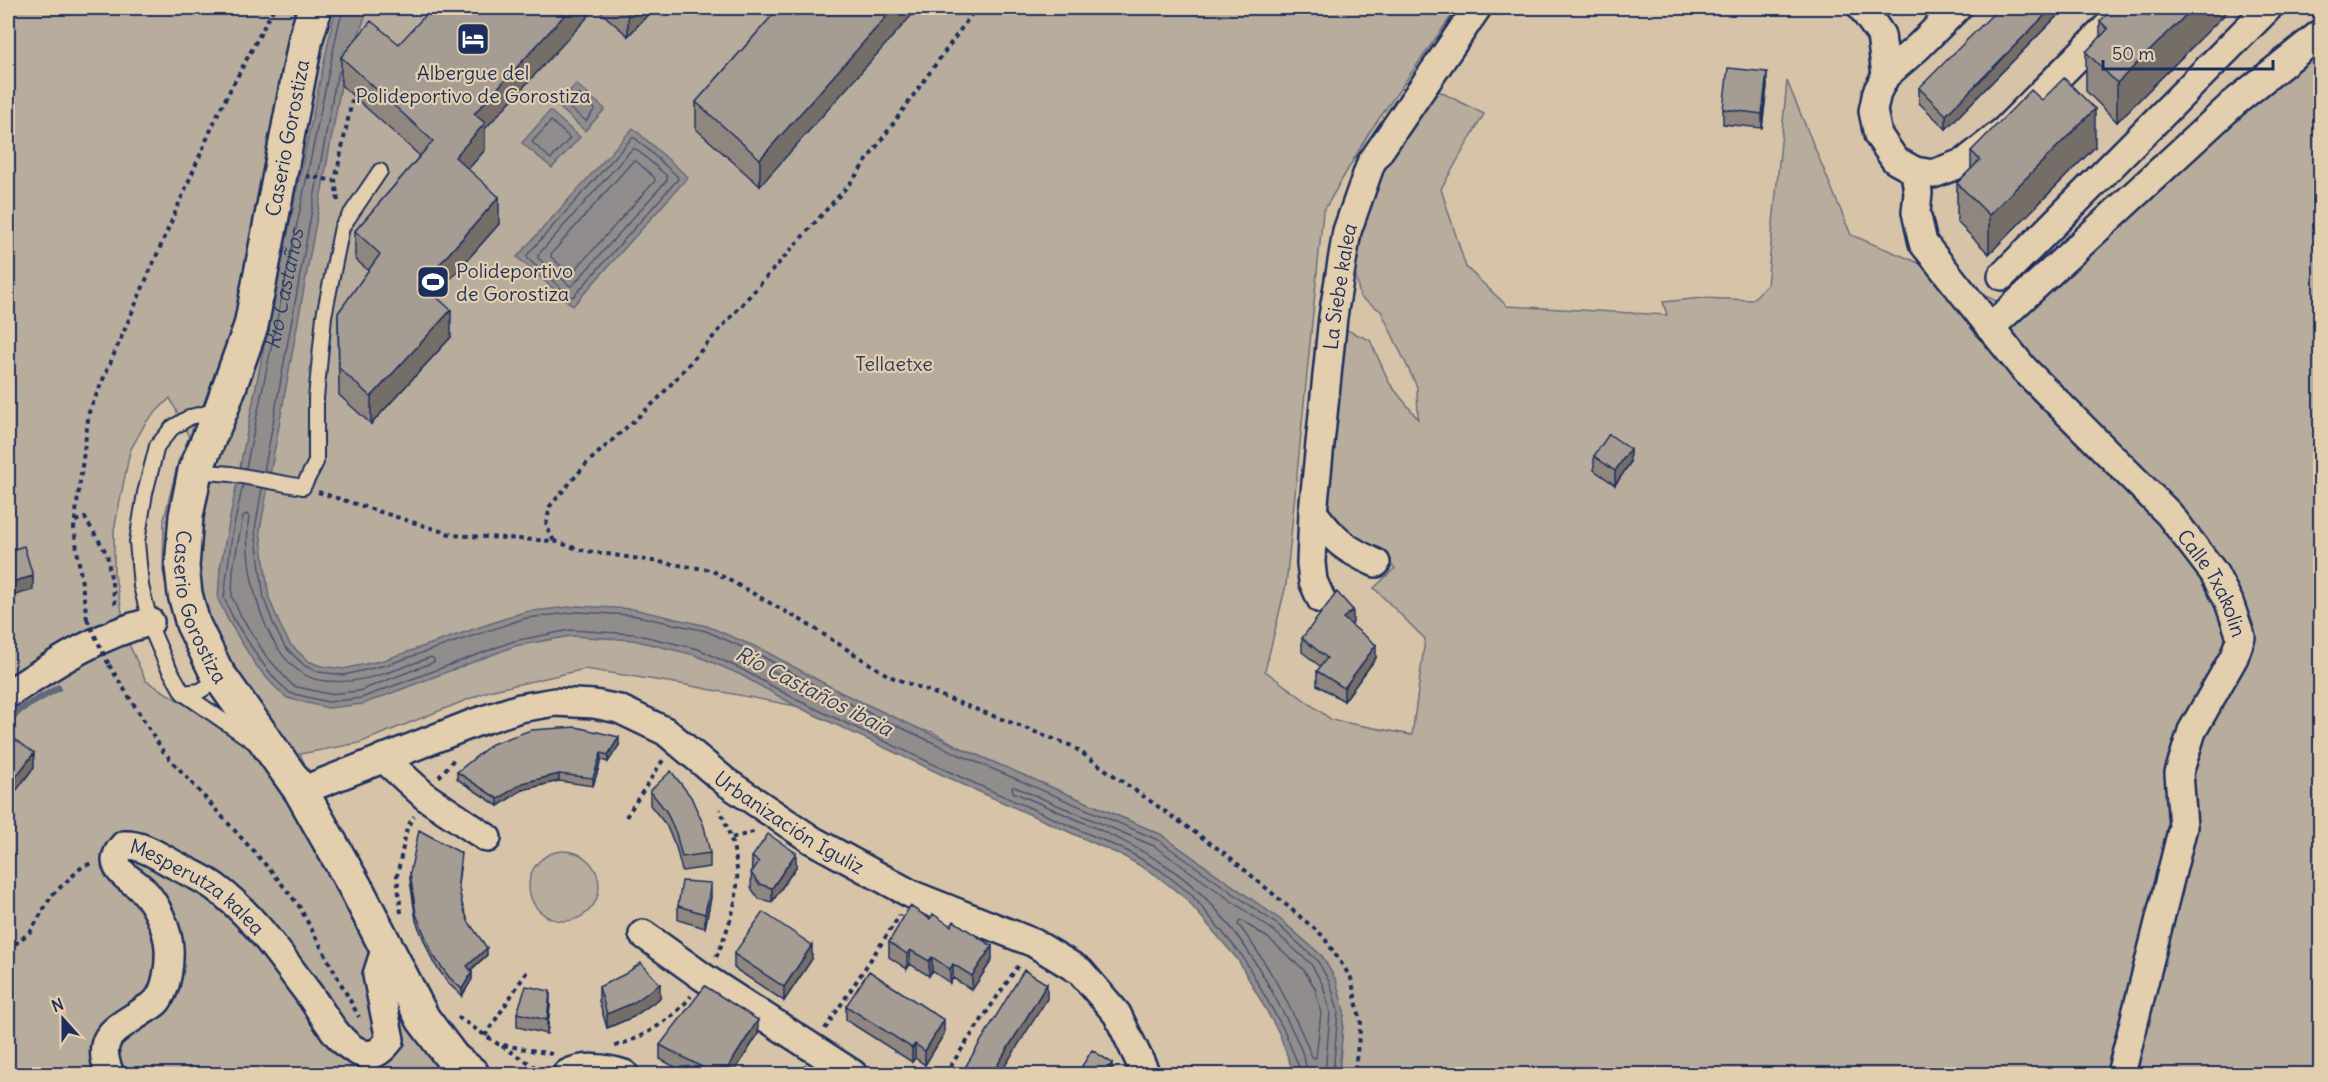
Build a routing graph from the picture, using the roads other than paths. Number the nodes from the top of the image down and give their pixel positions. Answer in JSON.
{"nodes":[{"id":1,"x":315,"y":8,"type":"edge"},
{"id":2,"x":1477,"y":8,"type":"edge"},
{"id":3,"x":1862,"y":8,"type":"edge"},
{"id":4,"x":1957,"y":8,"type":"edge"},
{"id":5,"x":2126,"y":8,"type":"edge"},
{"id":6,"x":2268,"y":8,"type":"edge"},
{"id":7,"x":2320,"y":34,"type":"edge"},
{"id":8,"x":1886,"y":75,"type":"junction"},
{"id":9,"x":2125,"y":153,"type":"junction"},
{"id":10,"x":380,"y":171,"type":"dead end"},
{"id":11,"x":1915,"y":171,"type":"junction"},
{"id":12,"x":2151,"y":179,"type":"junction"},
{"id":13,"x":2002,"y":276,"type":"dead end"},
{"id":14,"x":1990,"y":328,"type":"junction"},
{"id":15,"x":221,"y":410,"type":"junction"},
{"id":16,"x":195,"y":471,"type":"junction"},
{"id":17,"x":1313,"y":512,"type":"junction"},
{"id":18,"x":1376,"y":563,"type":"dead end"},
{"id":19,"x":1321,"y":599,"type":"dead end"},
{"id":20,"x":150,"y":622,"type":"junction"},
{"id":21,"x":216,"y":671,"type":"junction"},
{"id":22,"x":183,"y":693,"type":"junction"},
{"id":23,"x":8,"y":694,"type":"edge"},
{"id":24,"x":277,"y":757,"type":"junction"},
{"id":25,"x":383,"y":758,"type":"junction"},
{"id":26,"x":301,"y":791,"type":"junction"},
{"id":27,"x":487,"y":838,"type":"dead end"},
{"id":28,"x":394,"y":934,"type":"junction"},
{"id":29,"x":643,"y":934,"type":"dead end"},
{"id":30,"x":561,"y":1065,"type":"edge"},
{"id":31,"x":110,"y":1074,"type":"edge"},
{"id":32,"x":471,"y":1074,"type":"edge"},
{"id":33,"x":624,"y":1074,"type":"edge"},
{"id":34,"x":853,"y":1074,"type":"edge"},
{"id":35,"x":1146,"y":1074,"type":"edge"},
{"id":36,"x":2121,"y":1074,"type":"edge"}],
"edges":[{"from":1,"to":15,"type":"street","name":"Caserio Gorostiza"},
{"from":2,"to":17,"type":"street","name":"La Siebe kalea"},
{"from":3,"to":8,"type":"street"},
{"from":4,"to":8,"type":"street"},
{"from":5,"to":11,"type":"street"},
{"from":6,"to":9,"type":"street"},
{"from":7,"to":12,"type":"street"},
{"from":8,"to":11,"type":"street"},
{"from":9,"to":12,"type":"street"},
{"from":9,"to":13,"type":"street"},
{"from":10,"to":16,"type":"lane"},
{"from":11,"to":14,"type":"street"},
{"from":12,"to":14,"type":"street"},
{"from":14,"to":36,"type":"street","name":"Calle Txakolin"},
{"from":15,"to":16,"type":"street","name":"Caserio Gorostiza"},
{"from":15,"to":20,"type":"lane"},
{"from":16,"to":21,"type":"street","name":"Caserio Gorostiza"},
{"from":17,"to":18,"type":"street"},
{"from":17,"to":19,"type":"street","name":"La Siebe kalea"},
{"from":20,"to":22,"type":"lane"},
{"from":20,"to":23,"type":"street"},
{"from":21,"to":22,"type":"lane"},
{"from":21,"to":24,"type":"street","name":"Caserio Gorostiza"},
{"from":22,"to":24,"type":"lane"},
{"from":24,"to":26,"type":"street","name":"Caserio Gorostiza"},
{"from":25,"to":26,"type":"street","name":"Urbanización Iguliz"},
{"from":25,"to":27,"type":"street"},
{"from":25,"to":35,"type":"street","name":"Urbanización Iguliz"},
{"from":26,"to":28,"type":"street","name":"Caserio Gorostiza"},
{"from":28,"to":31,"type":"street","name":"Mesperutza kalea"},
{"from":28,"to":32,"type":"street","name":"Caserio Gorostiza"},
{"from":29,"to":34,"type":"street"},
{"from":30,"to":33,"type":"street"}]}
